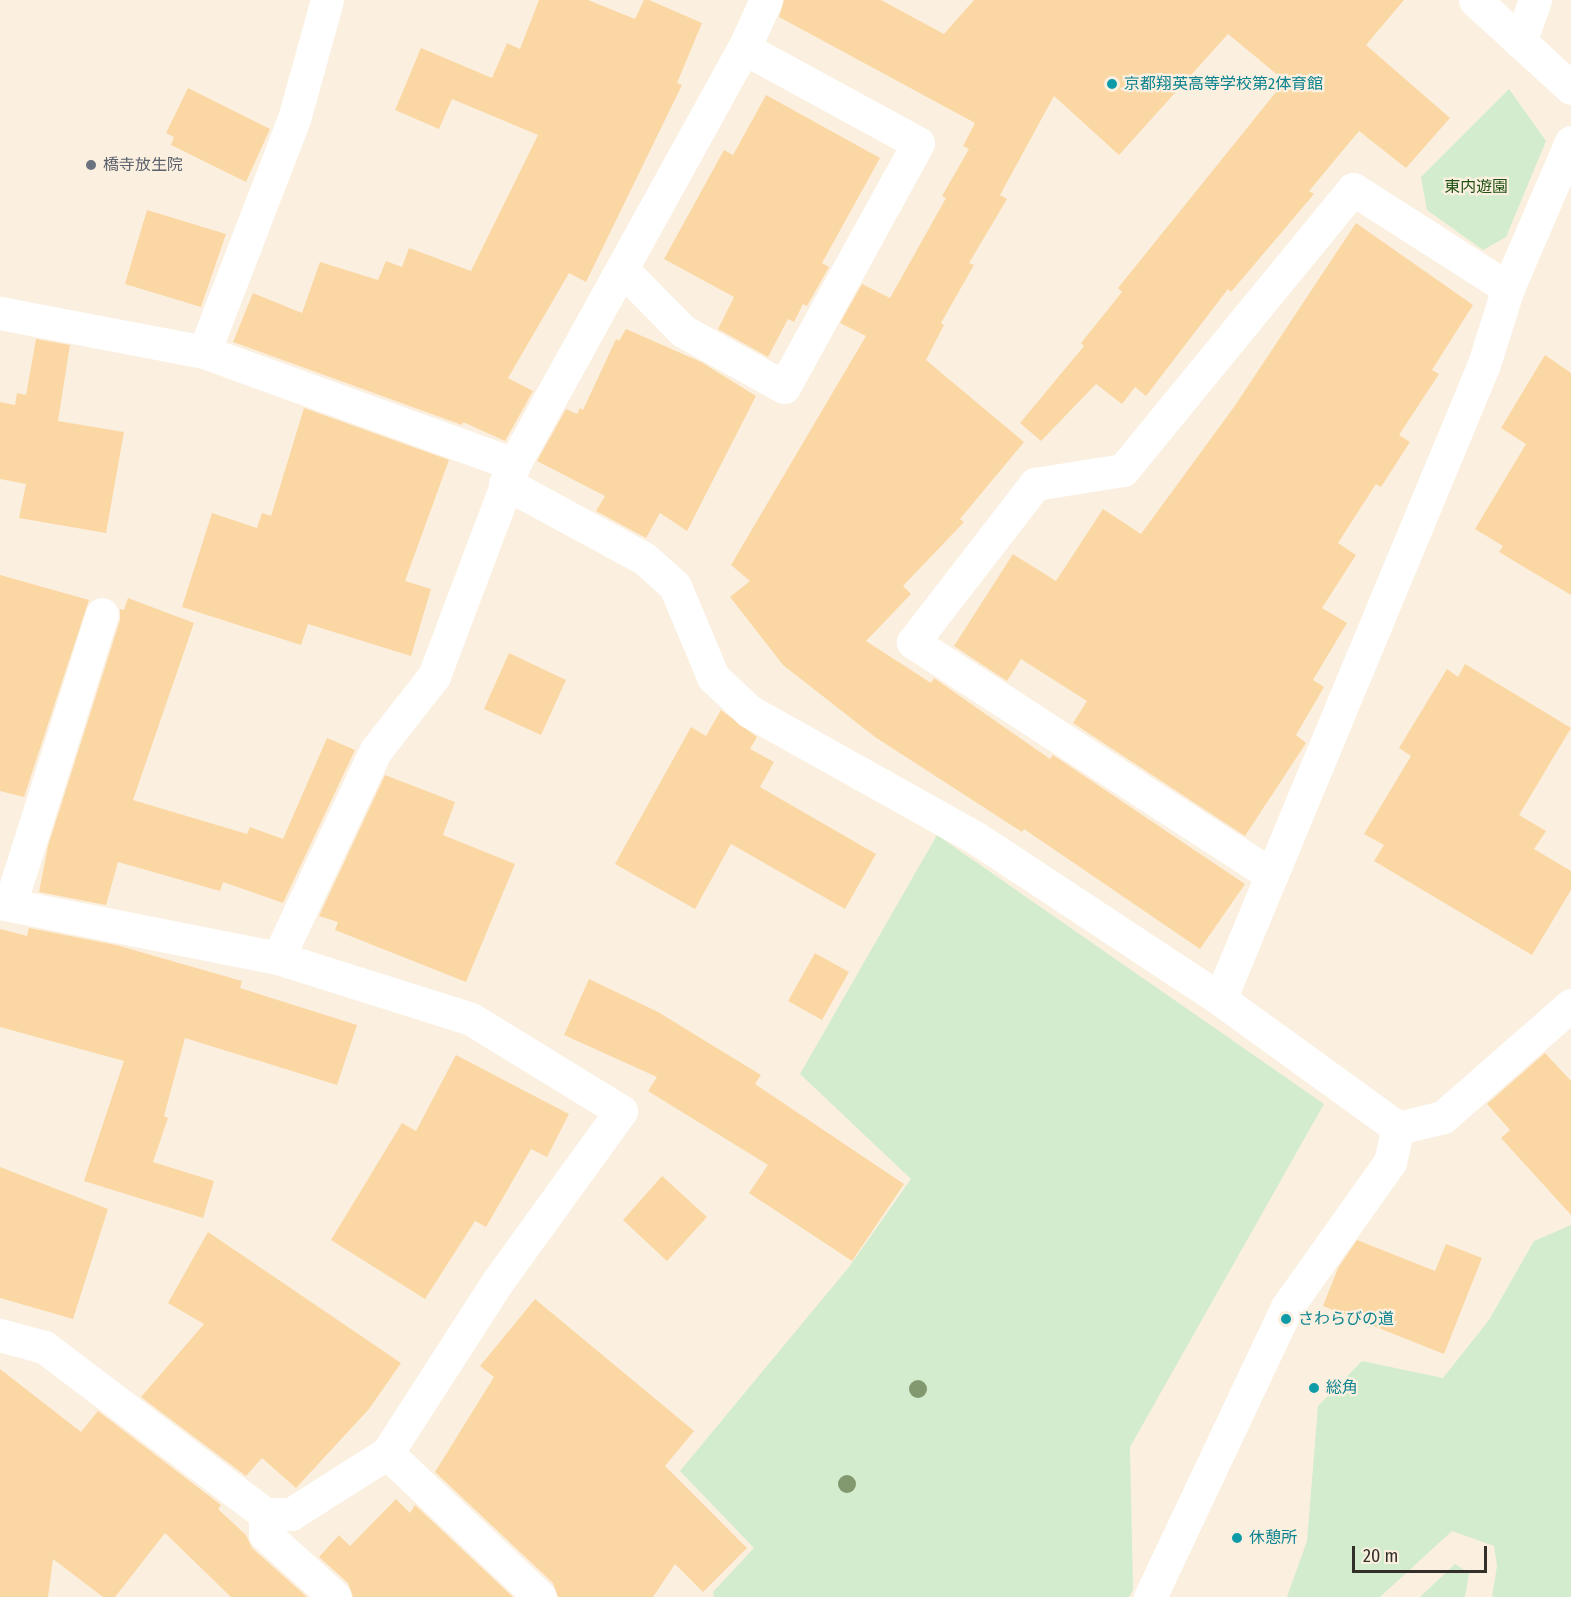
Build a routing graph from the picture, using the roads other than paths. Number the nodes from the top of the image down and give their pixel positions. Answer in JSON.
{"nodes":[{"id":1,"x":327,"y":0,"type":"edge"},
{"id":2,"x":766,"y":0,"type":"edge"},
{"id":3,"x":1475,"y":0,"type":"edge"},
{"id":4,"x":1534,"y":0,"type":"edge"},
{"id":5,"x":1520,"y":42,"type":"junction"},
{"id":6,"x":744,"y":48,"type":"junction"},
{"id":7,"x":1571,"y":88,"type":"edge"},
{"id":8,"x":1571,"y":142,"type":"edge"},
{"id":9,"x":622,"y":269,"type":"junction"},
{"id":10,"x":1508,"y":288,"type":"junction"},
{"id":11,"x":0,"y":313,"type":"edge"},
{"id":12,"x":204,"y":352,"type":"junction"},
{"id":13,"x":509,"y":473,"type":"junction"},
{"id":14,"x":102,"y":614,"type":"dead end"},
{"id":15,"x":1270,"y":874,"type":"junction"},
{"id":16,"x":5,"y":904,"type":"edge"},
{"id":17,"x":278,"y":958,"type":"junction"},
{"id":18,"x":1220,"y":999,"type":"junction"},
{"id":19,"x":1571,"y":1005,"type":"edge"},
{"id":20,"x":1398,"y":1128,"type":"junction"},
{"id":21,"x":0,"y":1335,"type":"edge"},
{"id":22,"x":387,"y":1452,"type":"junction"},
{"id":23,"x":265,"y":1514,"type":"junction"},
{"id":24,"x":335,"y":1597,"type":"edge"},
{"id":25,"x":540,"y":1597,"type":"edge"},
{"id":26,"x":1150,"y":1597,"type":"edge"}],
"edges":[{"from":1,"to":12,"type":"street"},
{"from":2,"to":6,"type":"street"},
{"from":3,"to":5,"type":"street"},
{"from":4,"to":5,"type":"street"},
{"from":5,"to":7,"type":"street"},
{"from":6,"to":9,"type":"street"},
{"from":6,"to":9,"type":"street"},
{"from":8,"to":10,"type":"street"},
{"from":9,"to":13,"type":"street"},
{"from":10,"to":15,"type":"street"},
{"from":10,"to":15,"type":"street"},
{"from":11,"to":12,"type":"street"},
{"from":12,"to":13,"type":"street"},
{"from":13,"to":17,"type":"street"},
{"from":13,"to":18,"type":"street"},
{"from":14,"to":16,"type":"street"},
{"from":15,"to":18,"type":"street"},
{"from":16,"to":17,"type":"street"},
{"from":17,"to":22,"type":"street"},
{"from":18,"to":20,"type":"street"},
{"from":19,"to":20,"type":"street"},
{"from":20,"to":26,"type":"street"},
{"from":21,"to":23,"type":"street"},
{"from":22,"to":23,"type":"street"},
{"from":22,"to":25,"type":"street"},
{"from":23,"to":24,"type":"street"}]}
